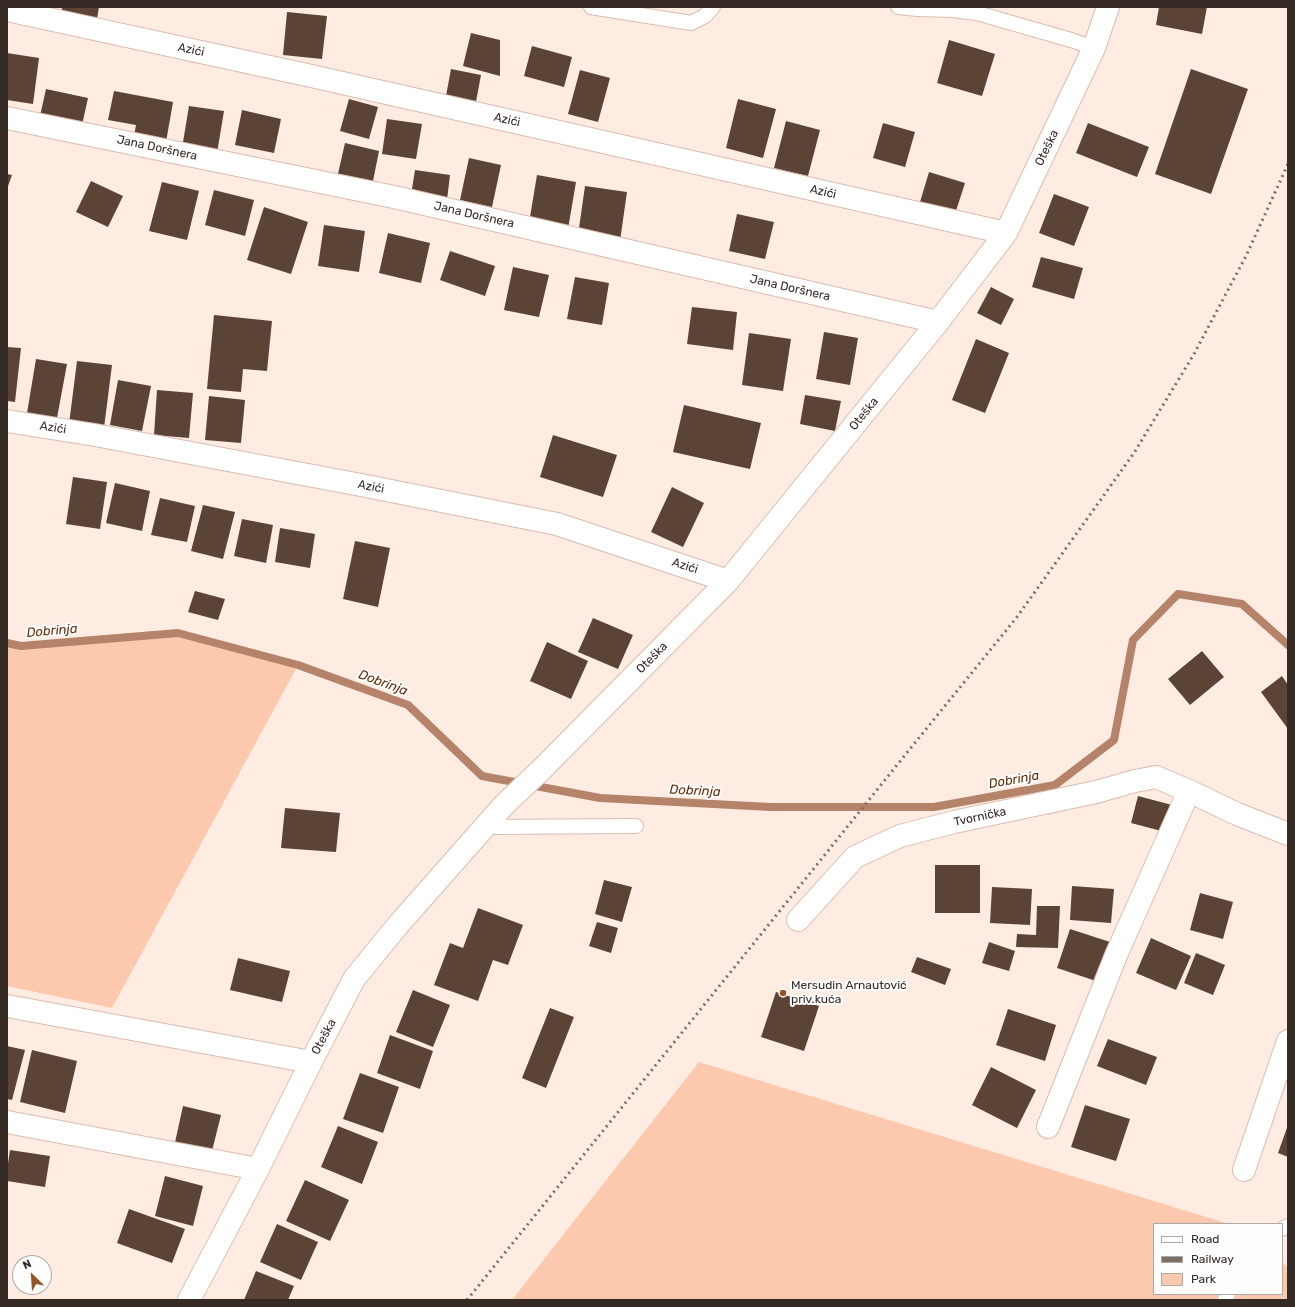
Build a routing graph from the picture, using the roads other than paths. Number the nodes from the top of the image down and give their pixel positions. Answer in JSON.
{"nodes":[{"id":1,"x":591,"y":7,"type":"edge"},
{"id":2,"x":713,"y":7,"type":"edge"},
{"id":3,"x":898,"y":7,"type":"edge"},
{"id":4,"x":1108,"y":7,"type":"edge"},
{"id":5,"x":7,"y":10,"type":"edge"},
{"id":6,"x":1094,"y":48,"type":"junction"},
{"id":7,"x":7,"y":118,"type":"edge"},
{"id":8,"x":1006,"y":233,"type":"junction"},
{"id":9,"x":938,"y":322,"type":"junction"},
{"id":10,"x":7,"y":421,"type":"edge"},
{"id":11,"x":728,"y":581,"type":"junction"},
{"id":12,"x":1189,"y":791,"type":"junction"},
{"id":13,"x":636,"y":826,"type":"dead end"},
{"id":14,"x":486,"y":827,"type":"junction"},
{"id":15,"x":1288,"y":834,"type":"edge"},
{"id":16,"x":798,"y":920,"type":"dead end"},
{"id":17,"x":7,"y":1006,"type":"edge"},
{"id":18,"x":1288,"y":1041,"type":"edge"},
{"id":19,"x":311,"y":1062,"type":"junction"},
{"id":20,"x":7,"y":1122,"type":"edge"},
{"id":21,"x":1048,"y":1127,"type":"dead end"},
{"id":22,"x":258,"y":1169,"type":"junction"},
{"id":23,"x":1244,"y":1170,"type":"dead end"},
{"id":24,"x":189,"y":1300,"type":"edge"}],
"edges":[{"from":1,"to":2,"type":"lane"},
{"from":3,"to":6,"type":"lane"},
{"from":4,"to":6,"type":"street","name":"Oteška"},
{"from":5,"to":8,"type":"street","name":"Azići"},
{"from":6,"to":8,"type":"street","name":"Oteška"},
{"from":7,"to":9,"type":"street","name":"Jana Doršnera"},
{"from":8,"to":9,"type":"street","name":"Oteška"},
{"from":9,"to":11,"type":"street","name":"Oteška"},
{"from":10,"to":11,"type":"street","name":"Azići"},
{"from":11,"to":14,"type":"street","name":"Oteška"},
{"from":12,"to":15,"type":"street","name":"Tvornička"},
{"from":12,"to":16,"type":"street","name":"Tvornička"},
{"from":12,"to":21,"type":"street"},
{"from":13,"to":14,"type":"lane"},
{"from":14,"to":19,"type":"street","name":"Oteška"},
{"from":17,"to":19,"type":"street"},
{"from":18,"to":23,"type":"street"},
{"from":19,"to":22,"type":"street","name":"Oteška"},
{"from":20,"to":22,"type":"street"},
{"from":22,"to":24,"type":"street","name":"Oteška"}]}
